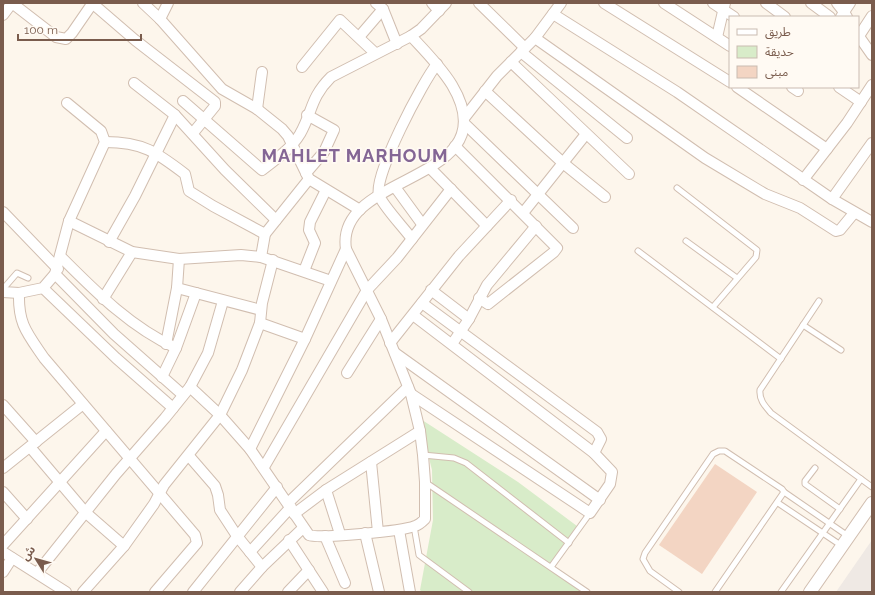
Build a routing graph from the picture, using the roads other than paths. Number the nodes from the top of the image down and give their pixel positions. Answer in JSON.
{"nodes":[{"id":1,"x":92,"y":3,"type":"edge"},
{"id":2,"x":143,"y":3,"type":"edge"},
{"id":3,"x":168,"y":3,"type":"edge"},
{"id":4,"x":432,"y":3,"type":"edge"},
{"id":5,"x":446,"y":3,"type":"edge"},
{"id":6,"x":479,"y":3,"type":"edge"},
{"id":7,"x":561,"y":3,"type":"edge"},
{"id":8,"x":604,"y":3,"type":"edge"},
{"id":9,"x":713,"y":3,"type":"edge"},
{"id":10,"x":766,"y":3,"type":"edge"},
{"id":11,"x":811,"y":3,"type":"edge"},
{"id":12,"x":837,"y":3,"type":"edge"},
{"id":13,"x":850,"y":3,"type":"edge"},
{"id":14,"x":671,"y":5,"type":"edge"},
{"id":15,"x":380,"y":6,"type":"edge"},
{"id":16,"x":724,"y":6,"type":"edge"},
{"id":17,"x":4,"y":11,"type":"edge"},
{"id":18,"x":439,"y":11,"type":"junction"},
{"id":19,"x":554,"y":14,"type":"junction"},
{"id":20,"x":733,"y":16,"type":"edge"},
{"id":21,"x":784,"y":16,"type":"edge"},
{"id":22,"x":829,"y":16,"type":"edge"},
{"id":23,"x":844,"y":16,"type":"edge"},
{"id":24,"x":872,"y":16,"type":"edge"},
{"id":25,"x":160,"y":19,"type":"junction"},
{"id":26,"x":859,"y":35,"type":"edge"},
{"id":27,"x":411,"y":36,"type":"junction"},
{"id":28,"x":359,"y":37,"type":"junction"},
{"id":29,"x":717,"y":37,"type":"junction"},
{"id":30,"x":859,"y":37,"type":"edge"},
{"id":31,"x":535,"y":38,"type":"junction"},
{"id":32,"x":397,"y":44,"type":"junction"},
{"id":33,"x":729,"y":45,"type":"edge"},
{"id":34,"x":523,"y":50,"type":"junction"},
{"id":35,"x":375,"y":53,"type":"junction"},
{"id":36,"x":872,"y":55,"type":"edge"},
{"id":37,"x":511,"y":62,"type":"junction"},
{"id":38,"x":437,"y":64,"type":"junction"},
{"id":39,"x":302,"y":68,"type":"dead end"},
{"id":40,"x":262,"y":72,"type":"dead end"},
{"id":41,"x":729,"y":81,"type":"edge"},
{"id":42,"x":134,"y":83,"type":"dead end"},
{"id":43,"x":872,"y":85,"type":"edge"},
{"id":44,"x":739,"y":88,"type":"edge"},
{"id":45,"x":840,"y":88,"type":"edge"},
{"id":46,"x":485,"y":91,"type":"junction"},
{"id":47,"x":183,"y":101,"type":"dead end"},
{"id":48,"x":861,"y":102,"type":"junction"},
{"id":49,"x":67,"y":103,"type":"dead end"},
{"id":50,"x":257,"y":109,"type":"junction"},
{"id":51,"x":308,"y":114,"type":"junction"},
{"id":52,"x":175,"y":115,"type":"junction"},
{"id":53,"x":205,"y":118,"type":"junction"},
{"id":54,"x":465,"y":121,"type":"junction"},
{"id":55,"x":193,"y":133,"type":"junction"},
{"id":56,"x":586,"y":134,"type":"junction"},
{"id":57,"x":627,"y":138,"type":"dead end"},
{"id":58,"x":105,"y":142,"type":"junction"},
{"id":59,"x":872,"y":143,"type":"edge"},
{"id":60,"x":292,"y":146,"type":"junction"},
{"id":61,"x":455,"y":146,"type":"junction"},
{"id":62,"x":827,"y":149,"type":"junction"},
{"id":63,"x":156,"y":152,"type":"junction"},
{"id":64,"x":563,"y":163,"type":"junction"},
{"id":65,"x":430,"y":168,"type":"junction"},
{"id":66,"x":629,"y":174,"type":"dead end"},
{"id":67,"x":307,"y":176,"type":"junction"},
{"id":68,"x":803,"y":180,"type":"junction"},
{"id":69,"x":395,"y":187,"type":"junction"},
{"id":70,"x":677,"y":188,"type":"dead end"},
{"id":71,"x":451,"y":189,"type":"junction"},
{"id":72,"x":326,"y":190,"type":"junction"},
{"id":73,"x":537,"y":194,"type":"junction"},
{"id":74,"x":379,"y":196,"type":"junction"},
{"id":75,"x":605,"y":197,"type":"dead end"},
{"id":76,"x":832,"y":199,"type":"junction"},
{"id":77,"x":511,"y":200,"type":"junction"},
{"id":78,"x":360,"y":210,"type":"junction"},
{"id":79,"x":3,"y":212,"type":"edge"},
{"id":80,"x":523,"y":213,"type":"junction"},
{"id":81,"x":854,"y":213,"type":"junction"},
{"id":82,"x":276,"y":220,"type":"junction"},
{"id":83,"x":69,"y":221,"type":"junction"},
{"id":84,"x":872,"y":222,"type":"edge"},
{"id":85,"x":422,"y":224,"type":"junction"},
{"id":86,"x":487,"y":226,"type":"junction"},
{"id":87,"x":536,"y":226,"type":"junction"},
{"id":88,"x":573,"y":228,"type":"dead end"},
{"id":89,"x":265,"y":234,"type":"junction"},
{"id":90,"x":412,"y":239,"type":"junction"},
{"id":91,"x":686,"y":241,"type":"dead end"},
{"id":92,"x":109,"y":242,"type":"junction"},
{"id":93,"x":346,"y":249,"type":"junction"},
{"id":94,"x":638,"y":251,"type":"dead end"},
{"id":95,"x":132,"y":252,"type":"junction"},
{"id":96,"x":60,"y":256,"type":"junction"},
{"id":97,"x":261,"y":257,"type":"junction"},
{"id":98,"x":179,"y":259,"type":"junction"},
{"id":99,"x":274,"y":260,"type":"junction"},
{"id":100,"x":304,"y":271,"type":"junction"},
{"id":101,"x":56,"y":272,"type":"junction"},
{"id":102,"x":28,"y":278,"type":"dead end"},
{"id":103,"x":738,"y":278,"type":"junction"},
{"id":104,"x":331,"y":281,"type":"junction"},
{"id":105,"x":43,"y":288,"type":"junction"},
{"id":106,"x":177,"y":288,"type":"junction"},
{"id":107,"x":3,"y":289,"type":"edge"},
{"id":108,"x":367,"y":290,"type":"junction"},
{"id":109,"x":432,"y":290,"type":"junction"},
{"id":110,"x":3,"y":292,"type":"edge"},
{"id":111,"x":19,"y":292,"type":"junction"},
{"id":112,"x":196,"y":293,"type":"junction"},
{"id":113,"x":479,"y":298,"type":"junction"},
{"id":114,"x":103,"y":299,"type":"junction"},
{"id":115,"x":222,"y":301,"type":"junction"},
{"id":116,"x":819,"y":301,"type":"dead end"},
{"id":117,"x":422,"y":303,"type":"junction"},
{"id":118,"x":713,"y":307,"type":"junction"},
{"id":119,"x":262,"y":310,"type":"junction"},
{"id":120,"x":413,"y":315,"type":"junction"},
{"id":121,"x":381,"y":319,"type":"junction"},
{"id":122,"x":469,"y":319,"type":"junction"},
{"id":123,"x":260,"y":323,"type":"junction"},
{"id":124,"x":803,"y":325,"type":"junction"},
{"id":125,"x":462,"y":331,"type":"junction"},
{"id":126,"x":305,"y":339,"type":"junction"},
{"id":127,"x":166,"y":344,"type":"junction"},
{"id":128,"x":452,"y":344,"type":"junction"},
{"id":129,"x":176,"y":348,"type":"junction"},
{"id":130,"x":392,"y":348,"type":"junction"},
{"id":131,"x":841,"y":350,"type":"dead end"},
{"id":132,"x":781,"y":359,"type":"junction"},
{"id":133,"x":347,"y":374,"type":"dead end"},
{"id":134,"x":162,"y":377,"type":"junction"},
{"id":135,"x":187,"y":391,"type":"junction"},
{"id":136,"x":409,"y":391,"type":"junction"},
{"id":137,"x":83,"y":404,"type":"junction"},
{"id":138,"x":3,"y":405,"type":"edge"},
{"id":139,"x":173,"y":408,"type":"junction"},
{"id":140,"x":220,"y":415,"type":"junction"},
{"id":141,"x":106,"y":431,"type":"junction"},
{"id":142,"x":420,"y":431,"type":"junction"},
{"id":143,"x":33,"y":444,"type":"junction"},
{"id":144,"x":250,"y":449,"type":"junction"},
{"id":145,"x":594,"y":453,"type":"junction"},
{"id":146,"x":189,"y":456,"type":"junction"},
{"id":147,"x":423,"y":456,"type":"junction"},
{"id":148,"x":130,"y":457,"type":"junction"},
{"id":149,"x":371,"y":462,"type":"junction"},
{"id":150,"x":264,"y":467,"type":"junction"},
{"id":151,"x":3,"y":468,"type":"edge"},
{"id":152,"x":815,"y":468,"type":"dead end"},
{"id":153,"x":861,"y":479,"type":"junction"},
{"id":154,"x":425,"y":482,"type":"junction"},
{"id":155,"x":60,"y":483,"type":"junction"},
{"id":156,"x":277,"y":487,"type":"junction"},
{"id":157,"x":872,"y":488,"type":"edge"},
{"id":158,"x":326,"y":490,"type":"junction"},
{"id":159,"x":161,"y":492,"type":"junction"},
{"id":160,"x":784,"y":492,"type":"junction"},
{"id":161,"x":4,"y":494,"type":"edge"},
{"id":162,"x":600,"y":500,"type":"junction"},
{"id":163,"x":872,"y":502,"type":"edge"},
{"id":164,"x":778,"y":503,"type":"junction"},
{"id":165,"x":291,"y":508,"type":"junction"},
{"id":166,"x":840,"y":509,"type":"junction"},
{"id":167,"x":85,"y":512,"type":"junction"},
{"id":168,"x":590,"y":513,"type":"junction"},
{"id":169,"x":27,"y":520,"type":"junction"},
{"id":170,"x":830,"y":523,"type":"junction"},
{"id":171,"x":414,"y":526,"type":"junction"},
{"id":172,"x":303,"y":528,"type":"junction"},
{"id":173,"x":399,"y":530,"type":"junction"},
{"id":174,"x":378,"y":532,"type":"junction"},
{"id":175,"x":365,"y":533,"type":"junction"},
{"id":176,"x":823,"y":533,"type":"junction"},
{"id":177,"x":340,"y":534,"type":"junction"},
{"id":178,"x":237,"y":536,"type":"junction"},
{"id":179,"x":325,"y":536,"type":"junction"},
{"id":180,"x":289,"y":540,"type":"junction"},
{"id":181,"x":845,"y":541,"type":"junction"},
{"id":182,"x":569,"y":543,"type":"junction"},
{"id":183,"x":3,"y":545,"type":"edge"},
{"id":184,"x":124,"y":546,"type":"junction"},
{"id":185,"x":3,"y":552,"type":"edge"},
{"id":186,"x":250,"y":552,"type":"junction"},
{"id":187,"x":12,"y":558,"type":"junction"},
{"id":188,"x":262,"y":567,"type":"junction"},
{"id":189,"x":551,"y":567,"type":"junction"},
{"id":190,"x":309,"y":570,"type":"junction"},
{"id":191,"x":3,"y":572,"type":"edge"},
{"id":192,"x":37,"y":573,"type":"junction"},
{"id":193,"x":345,"y":583,"type":"dead end"},
{"id":194,"x":66,"y":592,"type":"edge"},
{"id":195,"x":83,"y":592,"type":"edge"},
{"id":196,"x":155,"y":592,"type":"edge"},
{"id":197,"x":193,"y":592,"type":"edge"},
{"id":198,"x":240,"y":592,"type":"edge"},
{"id":199,"x":288,"y":592,"type":"edge"},
{"id":200,"x":323,"y":592,"type":"edge"},
{"id":201,"x":379,"y":592,"type":"edge"},
{"id":202,"x":410,"y":592,"type":"edge"},
{"id":203,"x":469,"y":592,"type":"edge"},
{"id":204,"x":587,"y":592,"type":"edge"},
{"id":205,"x":679,"y":592,"type":"edge"},
{"id":206,"x":715,"y":592,"type":"edge"},
{"id":207,"x":781,"y":592,"type":"edge"},
{"id":208,"x":810,"y":592,"type":"edge"}],
"edges":[{"from":1,"to":17,"type":"street"},
{"from":1,"to":53,"type":"street"},
{"from":2,"to":25,"type":"street"},
{"from":3,"to":25,"type":"street"},
{"from":4,"to":18,"type":"street"},
{"from":5,"to":18,"type":"street"},
{"from":6,"to":34,"type":"street"},
{"from":7,"to":19,"type":"street"},
{"from":8,"to":41,"type":"street"},
{"from":9,"to":16,"type":"street"},
{"from":10,"to":21,"type":"street"},
{"from":11,"to":22,"type":"street"},
{"from":12,"to":23,"type":"street"},
{"from":13,"to":23,"type":"street"},
{"from":14,"to":29,"type":"street"},
{"from":15,"to":28,"type":"street"},
{"from":15,"to":32,"type":"street"},
{"from":16,"to":20,"type":"street"},
{"from":16,"to":29,"type":"street"},
{"from":18,"to":27,"type":"street"},
{"from":19,"to":31,"type":"street"},
{"from":19,"to":68,"type":"street"},
{"from":24,"to":26,"type":"street"},
{"from":25,"to":50,"type":"street"},
{"from":27,"to":32,"type":"street"},
{"from":27,"to":38,"type":"street"},
{"from":28,"to":35,"type":"street"},
{"from":28,"to":39,"type":"street"},
{"from":29,"to":33,"type":"street"},
{"from":30,"to":36,"type":"street"},
{"from":31,"to":34,"type":"street"},
{"from":31,"to":81,"type":"street"},
{"from":32,"to":35,"type":"street"},
{"from":34,"to":37,"type":"street"},
{"from":34,"to":57,"type":"street"},
{"from":35,"to":51,"type":"street"},
{"from":37,"to":46,"type":"street"},
{"from":37,"to":56,"type":"street"},
{"from":38,"to":54,"type":"street"},
{"from":38,"to":74,"type":"street"},
{"from":40,"to":50,"type":"street"},
{"from":42,"to":52,"type":"street"},
{"from":43,"to":48,"type":"street"},
{"from":44,"to":62,"type":"street"},
{"from":45,"to":48,"type":"street"},
{"from":46,"to":54,"type":"street"},
{"from":46,"to":64,"type":"street"},
{"from":47,"to":53,"type":"street"},
{"from":48,"to":62,"type":"street"},
{"from":49,"to":58,"type":"street"},
{"from":50,"to":60,"type":"street"},
{"from":51,"to":60,"type":"street"},
{"from":51,"to":67,"type":"street"},
{"from":52,"to":55,"type":"street"},
{"from":52,"to":63,"type":"street"},
{"from":53,"to":55,"type":"street"},
{"from":53,"to":60,"type":"street"},
{"from":54,"to":61,"type":"street"},
{"from":54,"to":73,"type":"street"},
{"from":55,"to":82,"type":"street"},
{"from":56,"to":64,"type":"street"},
{"from":56,"to":66,"type":"street"},
{"from":58,"to":63,"type":"street"},
{"from":58,"to":83,"type":"street"},
{"from":59,"to":76,"type":"street"},
{"from":60,"to":67,"type":"street"},
{"from":61,"to":65,"type":"street"},
{"from":61,"to":77,"type":"street"},
{"from":62,"to":68,"type":"street"},
{"from":63,"to":89,"type":"street"},
{"from":63,"to":92,"type":"street"},
{"from":64,"to":73,"type":"street"},
{"from":64,"to":75,"type":"street"},
{"from":65,"to":69,"type":"street"},
{"from":65,"to":71,"type":"street"},
{"from":67,"to":72,"type":"street"},
{"from":67,"to":82,"type":"street"},
{"from":68,"to":76,"type":"street"},
{"from":69,"to":74,"type":"street"},
{"from":69,"to":85,"type":"street"},
{"from":70,"to":103,"type":"lane"},
{"from":71,"to":85,"type":"street"},
{"from":71,"to":86,"type":"street"},
{"from":72,"to":78,"type":"street"},
{"from":72,"to":100,"type":"street"},
{"from":73,"to":80,"type":"street"},
{"from":73,"to":88,"type":"street"},
{"from":74,"to":78,"type":"street"},
{"from":74,"to":90,"type":"street"},
{"from":76,"to":81,"type":"street"},
{"from":77,"to":80,"type":"street"},
{"from":77,"to":86,"type":"street"},
{"from":78,"to":93,"type":"street"},
{"from":79,"to":101,"type":"street"},
{"from":80,"to":87,"type":"street"},
{"from":81,"to":84,"type":"street"},
{"from":82,"to":89,"type":"street"},
{"from":83,"to":92,"type":"street"},
{"from":83,"to":96,"type":"street"},
{"from":85,"to":90,"type":"street"},
{"from":86,"to":109,"type":"street"},
{"from":87,"to":113,"type":"street"},
{"from":87,"to":113,"type":"street"},
{"from":89,"to":97,"type":"street"},
{"from":90,"to":108,"type":"street"},
{"from":91,"to":103,"type":"lane"},
{"from":92,"to":95,"type":"street"},
{"from":93,"to":104,"type":"street"},
{"from":93,"to":108,"type":"street"},
{"from":94,"to":118,"type":"lane"},
{"from":95,"to":98,"type":"street"},
{"from":95,"to":114,"type":"street"},
{"from":96,"to":101,"type":"street"},
{"from":96,"to":114,"type":"street"},
{"from":97,"to":98,"type":"street"},
{"from":97,"to":99,"type":"street"},
{"from":98,"to":106,"type":"street"},
{"from":99,"to":100,"type":"street"},
{"from":99,"to":119,"type":"street"},
{"from":100,"to":104,"type":"street"},
{"from":101,"to":105,"type":"street"},
{"from":101,"to":134,"type":"street"},
{"from":102,"to":107,"type":"lane"},
{"from":103,"to":118,"type":"lane"},
{"from":104,"to":126,"type":"street"},
{"from":105,"to":111,"type":"street"},
{"from":105,"to":139,"type":"street"},
{"from":106,"to":112,"type":"street"},
{"from":106,"to":127,"type":"street"},
{"from":108,"to":121,"type":"street"},
{"from":108,"to":150,"type":"street"},
{"from":109,"to":117,"type":"street"},
{"from":109,"to":122,"type":"street"},
{"from":110,"to":111,"type":"street"},
{"from":111,"to":137,"type":"street"},
{"from":112,"to":115,"type":"street"},
{"from":112,"to":129,"type":"street"},
{"from":113,"to":122,"type":"street"},
{"from":114,"to":127,"type":"street"},
{"from":115,"to":119,"type":"street"},
{"from":115,"to":135,"type":"street"},
{"from":116,"to":124,"type":"lane"},
{"from":117,"to":120,"type":"street"},
{"from":117,"to":125,"type":"street"},
{"from":118,"to":132,"type":"lane"},
{"from":119,"to":123,"type":"street"},
{"from":120,"to":128,"type":"street"},
{"from":120,"to":130,"type":"street"},
{"from":121,"to":130,"type":"street"},
{"from":121,"to":133,"type":"street"},
{"from":122,"to":125,"type":"street"},
{"from":123,"to":126,"type":"street"},
{"from":123,"to":140,"type":"street"},
{"from":124,"to":131,"type":"lane"},
{"from":124,"to":132,"type":"lane"},
{"from":125,"to":128,"type":"street"},
{"from":125,"to":145,"type":"street"},
{"from":126,"to":144,"type":"street"},
{"from":127,"to":129,"type":"street"},
{"from":128,"to":145,"type":"street"},
{"from":129,"to":134,"type":"street"},
{"from":130,"to":136,"type":"street"},
{"from":130,"to":162,"type":"street"},
{"from":132,"to":153,"type":"lane"},
{"from":134,"to":135,"type":"street"},
{"from":135,"to":139,"type":"street"},
{"from":135,"to":140,"type":"street"},
{"from":136,"to":142,"type":"street"},
{"from":136,"to":165,"type":"street"},
{"from":136,"to":168,"type":"street"},
{"from":137,"to":141,"type":"street"},
{"from":137,"to":143,"type":"street"},
{"from":138,"to":143,"type":"street"},
{"from":139,"to":148,"type":"street"},
{"from":140,"to":144,"type":"street"},
{"from":140,"to":146,"type":"street"},
{"from":141,"to":148,"type":"street"},
{"from":141,"to":155,"type":"street"},
{"from":142,"to":147,"type":"street"},
{"from":142,"to":149,"type":"street"},
{"from":143,"to":151,"type":"street"},
{"from":143,"to":155,"type":"street"},
{"from":144,"to":150,"type":"street"},
{"from":145,"to":162,"type":"street"},
{"from":146,"to":159,"type":"street"},
{"from":146,"to":178,"type":"street"},
{"from":147,"to":154,"type":"street"},
{"from":147,"to":182,"type":"lane"},
{"from":148,"to":159,"type":"street"},
{"from":148,"to":167,"type":"street"},
{"from":149,"to":158,"type":"street"},
{"from":149,"to":174,"type":"street"},
{"from":150,"to":156,"type":"street"},
{"from":152,"to":166,"type":"lane"},
{"from":153,"to":157,"type":"lane"},
{"from":153,"to":166,"type":"lane"},
{"from":154,"to":171,"type":"street"},
{"from":154,"to":189,"type":"lane"},
{"from":155,"to":167,"type":"street"},
{"from":155,"to":169,"type":"street"},
{"from":156,"to":165,"type":"street"},
{"from":156,"to":178,"type":"street"},
{"from":158,"to":165,"type":"street"},
{"from":158,"to":177,"type":"street"},
{"from":159,"to":184,"type":"street"},
{"from":159,"to":196,"type":"street"},
{"from":160,"to":164,"type":"lane"},
{"from":160,"to":170,"type":"lane"},
{"from":160,"to":205,"type":"lane"},
{"from":161,"to":169,"type":"street"},
{"from":162,"to":168,"type":"street"},
{"from":163,"to":181,"type":"street"},
{"from":164,"to":176,"type":"lane"},
{"from":164,"to":206,"type":"lane"},
{"from":165,"to":172,"type":"street"},
{"from":165,"to":186,"type":"street"},
{"from":166,"to":170,"type":"lane"},
{"from":167,"to":184,"type":"street"},
{"from":167,"to":192,"type":"street"},
{"from":168,"to":182,"type":"lane"},
{"from":169,"to":183,"type":"street"},
{"from":170,"to":176,"type":"lane"},
{"from":170,"to":181,"type":"lane"},
{"from":171,"to":173,"type":"street"},
{"from":171,"to":203,"type":"lane"},
{"from":172,"to":179,"type":"street"},
{"from":172,"to":180,"type":"street"},
{"from":173,"to":174,"type":"street"},
{"from":173,"to":202,"type":"street"},
{"from":174,"to":175,"type":"street"},
{"from":175,"to":177,"type":"street"},
{"from":175,"to":201,"type":"street"},
{"from":176,"to":181,"type":"lane"},
{"from":176,"to":207,"type":"lane"},
{"from":177,"to":179,"type":"street"},
{"from":178,"to":186,"type":"street"},
{"from":178,"to":197,"type":"street"},
{"from":179,"to":193,"type":"street"},
{"from":180,"to":188,"type":"street"},
{"from":180,"to":190,"type":"street"},
{"from":181,"to":208,"type":"street"},
{"from":182,"to":189,"type":"lane"},
{"from":184,"to":195,"type":"street"},
{"from":185,"to":187,"type":"street"},
{"from":186,"to":188,"type":"street"},
{"from":187,"to":191,"type":"street"},
{"from":187,"to":192,"type":"street"},
{"from":188,"to":198,"type":"street"},
{"from":189,"to":204,"type":"lane"},
{"from":190,"to":199,"type":"street"},
{"from":190,"to":200,"type":"street"},
{"from":192,"to":194,"type":"street"}]}
